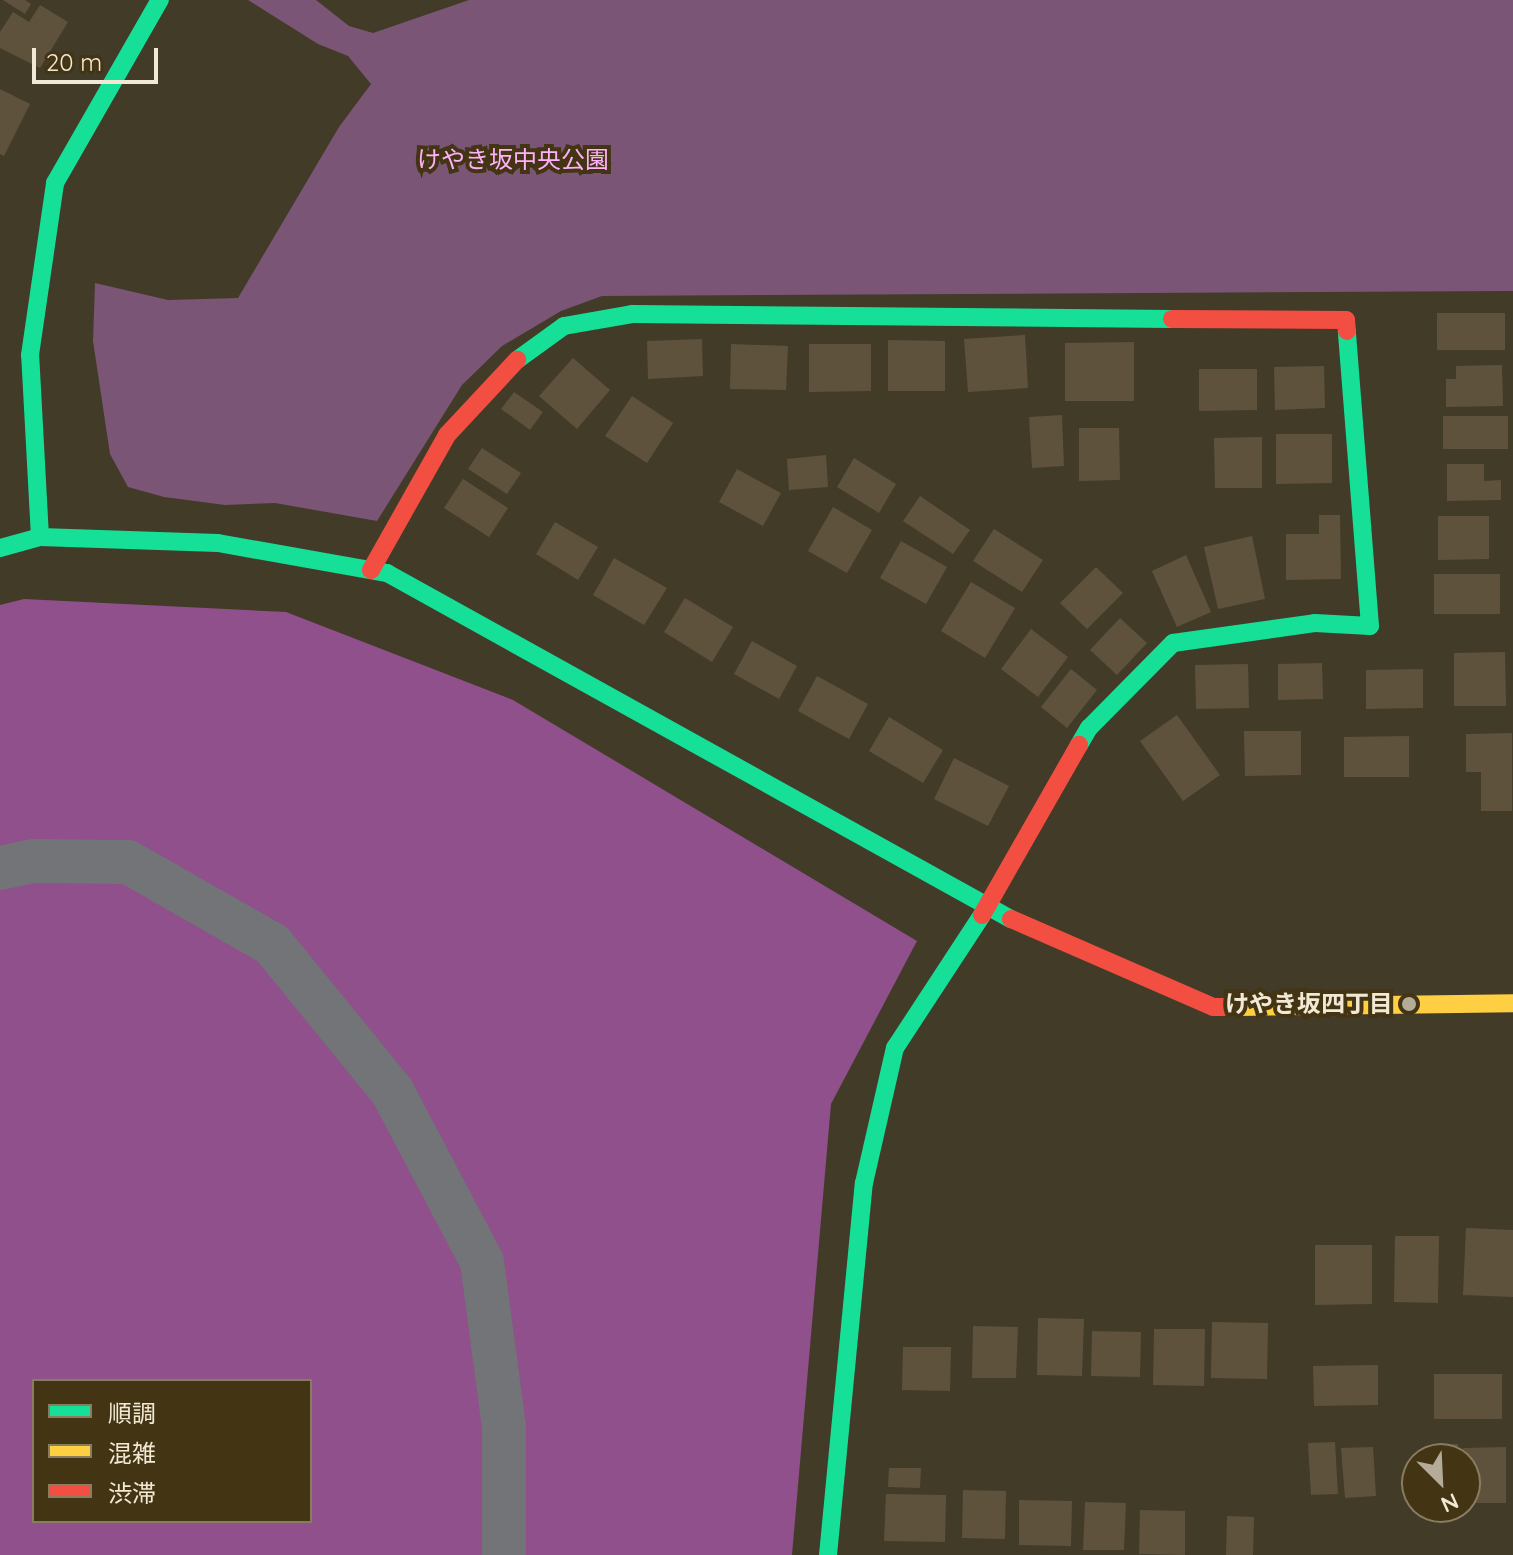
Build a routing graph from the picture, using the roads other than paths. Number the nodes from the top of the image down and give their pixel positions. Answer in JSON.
{"nodes":[{"id":1,"x":160,"y":0,"type":"edge"},
{"id":2,"x":40,"y":537,"type":"junction"},
{"id":3,"x":0,"y":548,"type":"edge"},
{"id":4,"x":371,"y":570,"type":"junction"},
{"id":5,"x":0,"y":868,"type":"edge"},
{"id":6,"x":987,"y":906,"type":"junction"},
{"id":7,"x":1513,"y":1003,"type":"edge"},
{"id":8,"x":504,"y":1555,"type":"edge"},
{"id":9,"x":828,"y":1555,"type":"edge"}],
"edges":[{"from":1,"to":2,"type":"street"},
{"from":2,"to":3,"type":"street"},
{"from":2,"to":4,"type":"street"},
{"from":4,"to":6,"type":"street"},
{"from":4,"to":6,"type":"street"},
{"from":5,"to":8,"type":"street"},
{"from":6,"to":7,"type":"street"},
{"from":6,"to":9,"type":"street"}]}
